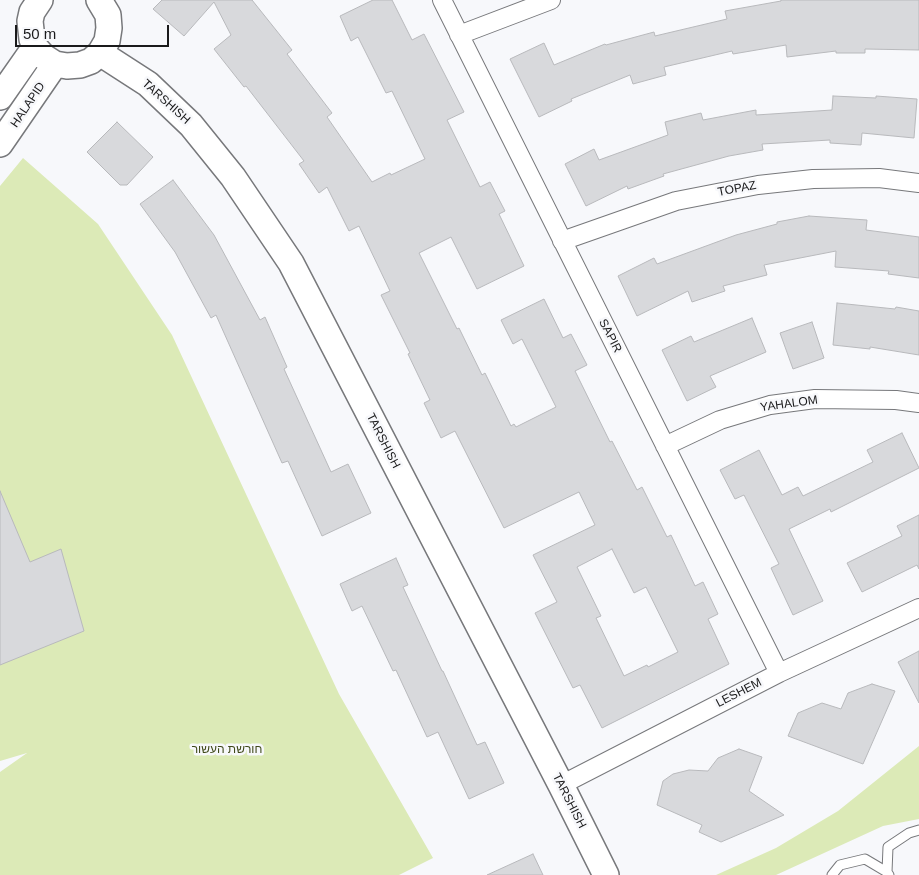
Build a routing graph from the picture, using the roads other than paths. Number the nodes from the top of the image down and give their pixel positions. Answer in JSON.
{"nodes":[{"id":1,"x":40,"y":0,"type":"edge"},
{"id":2,"x":98,"y":0,"type":"edge"},
{"id":3,"x":442,"y":0,"type":"edge"},
{"id":4,"x":551,"y":0,"type":"edge"},
{"id":5,"x":459,"y":35,"type":"junction"},
{"id":6,"x":35,"y":47,"type":"junction"},
{"id":7,"x":100,"y":53,"type":"junction"},
{"id":8,"x":56,"y":64,"type":"junction"},
{"id":9,"x":0,"y":97,"type":"edge"},
{"id":10,"x":0,"y":144,"type":"edge"},
{"id":11,"x":919,"y":183,"type":"edge"},
{"id":12,"x":562,"y":240,"type":"junction"},
{"id":13,"x":919,"y":403,"type":"edge"},
{"id":14,"x":665,"y":446,"type":"junction"},
{"id":15,"x":919,"y":608,"type":"edge"},
{"id":16,"x":779,"y":673,"type":"junction"},
{"id":17,"x":562,"y":785,"type":"junction"},
{"id":18,"x":919,"y":830,"type":"edge"},
{"id":19,"x":888,"y":874,"type":"edge"},
{"id":20,"x":606,"y":875,"type":"edge"},
{"id":21,"x":832,"y":875,"type":"edge"}],
"edges":[{"from":1,"to":6,"type":"street"},
{"from":2,"to":7,"type":"street"},
{"from":3,"to":5,"type":"street","name":"SAPIR"},
{"from":4,"to":5,"type":"street"},
{"from":5,"to":12,"type":"street","name":"SAPIR"},
{"from":6,"to":8,"type":"street"},
{"from":6,"to":9,"type":"street"},
{"from":7,"to":8,"type":"street"},
{"from":7,"to":17,"type":"street","name":"TARSHISH"},
{"from":8,"to":10,"type":"street","name":"HALAPID"},
{"from":11,"to":12,"type":"street","name":"TOPAZ"},
{"from":12,"to":14,"type":"street","name":"SAPIR"},
{"from":13,"to":14,"type":"street","name":"YAHALOM"},
{"from":14,"to":16,"type":"street","name":"SAPIR"},
{"from":15,"to":16,"type":"street","name":"LESHEM"},
{"from":16,"to":17,"type":"street","name":"LESHEM"},
{"from":17,"to":20,"type":"street","name":"TARSHISH"},
{"from":18,"to":19,"type":"lane"},
{"from":19,"to":21,"type":"lane"}]}
